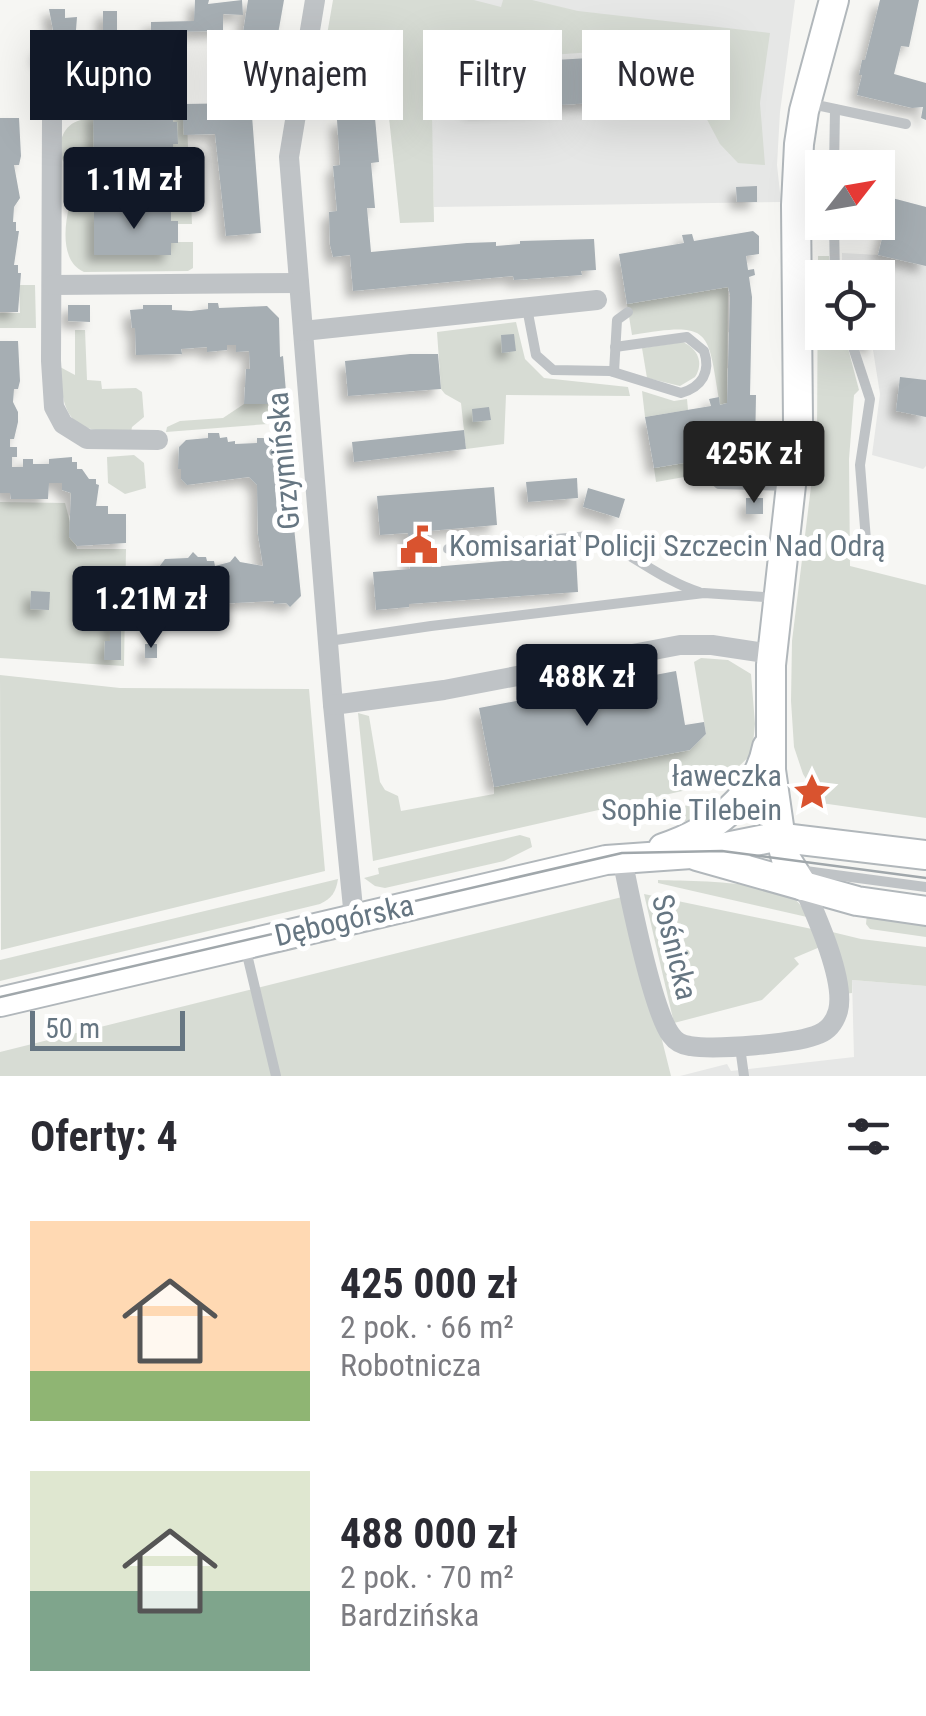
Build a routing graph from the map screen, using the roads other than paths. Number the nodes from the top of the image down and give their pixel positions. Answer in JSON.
{"nodes":[{"id":1,"x":315,"y":0,"type":"edge"},
{"id":2,"x":834,"y":0,"type":"edge"},
{"id":3,"x":806,"y":103,"type":"junction"},
{"id":4,"x":835,"y":109,"type":"junction"},
{"id":5,"x":52,"y":120,"type":"dead end"},
{"id":6,"x":906,"y":124,"type":"dead end"},
{"id":7,"x":834,"y":150,"type":"edge"},
{"id":8,"x":299,"y":283,"type":"junction"},
{"id":9,"x":53,"y":285,"type":"junction"},
{"id":10,"x":596,"y":300,"type":"dead end"},
{"id":11,"x":526,"y":306,"type":"junction"},
{"id":12,"x":628,"y":312,"type":"dead end"},
{"id":13,"x":303,"y":331,"type":"junction"},
{"id":14,"x":615,"y":347,"type":"junction"},
{"id":15,"x":854,"y":350,"type":"edge"},
{"id":16,"x":614,"y":372,"type":"junction"},
{"id":17,"x":158,"y":440,"type":"dead end"},
{"id":18,"x":707,"y":473,"type":"dead end"},
{"id":19,"x":792,"y":486,"type":"junction"},
{"id":20,"x":866,"y":540,"type":"dead end"},
{"id":21,"x":448,"y":549,"type":"dead end"},
{"id":22,"x":650,"y":570,"type":"junction"},
{"id":23,"x":704,"y":593,"type":"junction"},
{"id":24,"x":777,"y":598,"type":"junction"},
{"id":25,"x":650,"y":599,"type":"junction"},
{"id":26,"x":328,"y":642,"type":"junction"},
{"id":27,"x":771,"y":654,"type":"junction"},
{"id":28,"x":771,"y":698,"type":"junction"},
{"id":29,"x":333,"y":704,"type":"junction"},
{"id":30,"x":789,"y":798,"type":"junction"},
{"id":31,"x":781,"y":839,"type":"junction"},
{"id":32,"x":846,"y":844,"type":"junction"},
{"id":33,"x":926,"y":855,"type":"edge"},
{"id":34,"x":702,"y":857,"type":"junction"},
{"id":35,"x":622,"y":858,"type":"junction"},
{"id":36,"x":798,"y":878,"type":"junction"},
{"id":37,"x":926,"y":887,"type":"edge"},
{"id":38,"x":926,"y":911,"type":"edge"},
{"id":39,"x":354,"y":918,"type":"junction"},
{"id":40,"x":245,"y":944,"type":"junction"},
{"id":41,"x":0,"y":1002,"type":"edge"},
{"id":42,"x":739,"y":1046,"type":"junction"},
{"id":43,"x":276,"y":1076,"type":"edge"},
{"id":44,"x":744,"y":1076,"type":"edge"}],
"edges":[{"from":1,"to":8,"type":"street","name":"Grzymińska"},
{"from":2,"to":3,"type":"street"},
{"from":3,"to":4,"type":"lane"},
{"from":3,"to":19,"type":"street"},
{"from":4,"to":6,"type":"lane"},
{"from":4,"to":7,"type":"lane"},
{"from":5,"to":9,"type":"street"},
{"from":8,"to":9,"type":"street"},
{"from":8,"to":13,"type":"street","name":"Grzymińska"},
{"from":9,"to":17,"type":"street"},
{"from":10,"to":11,"type":"street"},
{"from":11,"to":13,"type":"street"},
{"from":11,"to":16,"type":"lane"},
{"from":12,"to":14,"type":"lane"},
{"from":13,"to":26,"type":"street","name":"Grzymińska"},
{"from":14,"to":16,"type":"lane"},
{"from":14,"to":16,"type":"lane"},
{"from":15,"to":20,"type":"lane"},
{"from":18,"to":19,"type":"lane"},
{"from":19,"to":24,"type":"street"},
{"from":21,"to":22,"type":"lane"},
{"from":22,"to":23,"type":"lane"},
{"from":22,"to":25,"type":"lane"},
{"from":23,"to":24,"type":"lane"},
{"from":23,"to":25,"type":"lane"},
{"from":24,"to":27,"type":"street"},
{"from":25,"to":26,"type":"lane"},
{"from":26,"to":29,"type":"street","name":"Grzymińska"},
{"from":27,"to":28,"type":"street"},
{"from":27,"to":29,"type":"street"},
{"from":28,"to":30,"type":"street"},
{"from":28,"to":31,"type":"street"},
{"from":28,"to":35,"type":"street"},
{"from":29,"to":39,"type":"street","name":"Grzymińska"},
{"from":30,"to":31,"type":"street"},
{"from":30,"to":32,"type":"street"},
{"from":31,"to":32,"type":"street","name":"Dębogórska"},
{"from":31,"to":34,"type":"street","name":"Dębogórska"},
{"from":31,"to":36,"type":"street"},
{"from":32,"to":33,"type":"street","name":"Dębogórska"},
{"from":34,"to":35,"type":"street","name":"Dębogórska"},
{"from":34,"to":36,"type":"street","name":"Dębogórska"},
{"from":35,"to":39,"type":"street","name":"Dębogórska"},
{"from":35,"to":42,"type":"street","name":"Sośnicka"},
{"from":36,"to":37,"type":"lane"},
{"from":36,"to":38,"type":"street","name":"Dębogórska"},
{"from":36,"to":42,"type":"street","name":"Sośnicka"},
{"from":39,"to":40,"type":"street","name":"Dębogórska"},
{"from":40,"to":41,"type":"street","name":"Dębogórska"},
{"from":40,"to":43,"type":"lane"},
{"from":42,"to":44,"type":"lane"}]}
